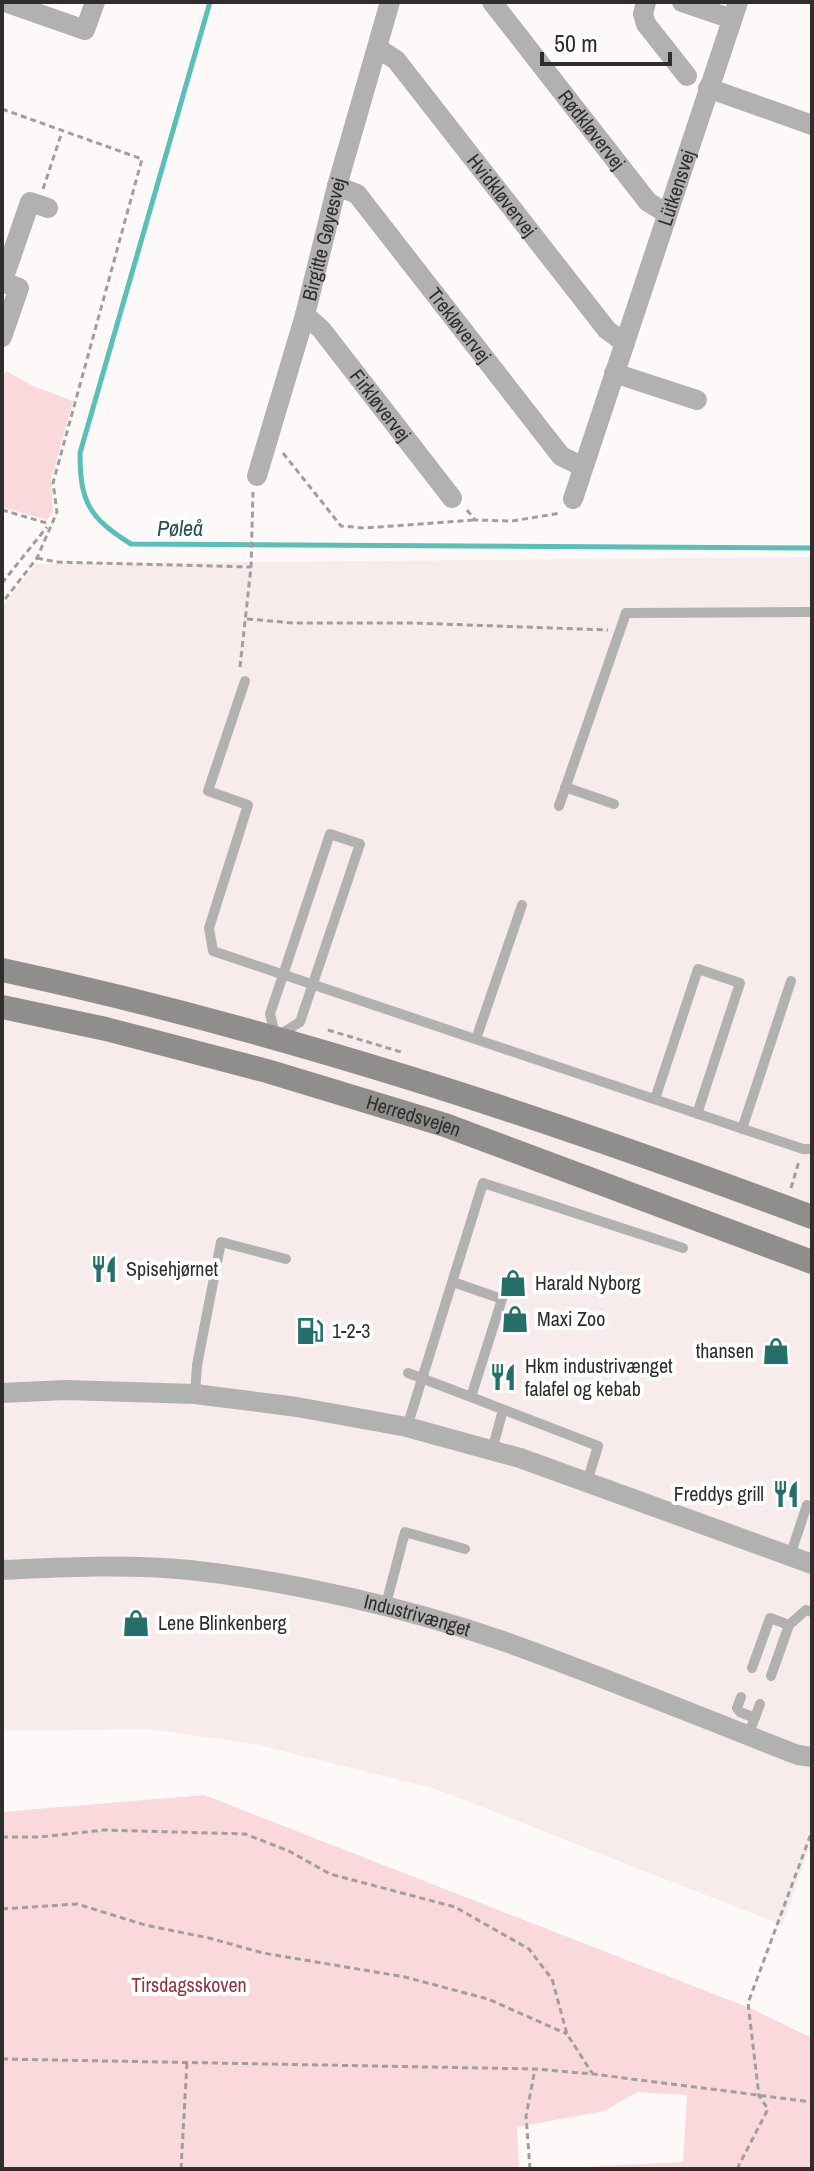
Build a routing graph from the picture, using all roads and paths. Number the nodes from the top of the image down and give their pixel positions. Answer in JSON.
{"nodes":[{"id":1,"x":5,"y":2,"type":"edge"},
{"id":2,"x":95,"y":2,"type":"edge"},
{"id":3,"x":390,"y":2,"type":"edge"},
{"id":4,"x":492,"y":2,"type":"edge"},
{"id":5,"x":646,"y":2,"type":"edge"},
{"id":6,"x":682,"y":2,"type":"edge"},
{"id":7,"x":735,"y":11,"type":"edge"},
{"id":8,"x":379,"y":49,"type":"junction"},
{"id":9,"x":687,"y":76,"type":"dead end"},
{"id":10,"x":708,"y":88,"type":"junction"},
{"id":11,"x":2,"y":109,"type":"edge"},
{"id":12,"x":812,"y":125,"type":"edge"},
{"id":13,"x":63,"y":130,"type":"junction"},
{"id":14,"x":337,"y":186,"type":"junction"},
{"id":15,"x":43,"y":206,"type":"joint"},
{"id":16,"x":666,"y":213,"type":"junction"},
{"id":17,"x":2,"y":282,"type":"edge"},
{"id":18,"x":305,"y":315,"type":"junction"},
{"id":19,"x":2,"y":337,"type":"edge"},
{"id":20,"x":625,"y":343,"type":"junction"},
{"id":21,"x":614,"y":373,"type":"junction"},
{"id":22,"x":697,"y":400,"type":"dead end"},
{"id":23,"x":266,"y":446,"type":"junction"},
{"id":24,"x":583,"y":467,"type":"junction"},
{"id":25,"x":257,"y":476,"type":"joint"},
{"id":26,"x":451,"y":496,"type":"joint"},
{"id":27,"x":573,"y":499,"type":"joint"},
{"id":28,"x":2,"y":510,"type":"edge"},
{"id":29,"x":475,"y":520,"type":"junction"},
{"id":30,"x":50,"y":524,"type":"junction"},
{"id":31,"x":37,"y":558,"type":"junction"},
{"id":32,"x":251,"y":567,"type":"junction"},
{"id":33,"x":2,"y":583,"type":"edge"},
{"id":34,"x":2,"y":603,"type":"edge"},
{"id":35,"x":812,"y":612,"type":"edge"},
{"id":36,"x":247,"y":619,"type":"junction"},
{"id":37,"x":620,"y":630,"type":"junction"},
{"id":38,"x":245,"y":681,"type":"joint"},
{"id":39,"x":565,"y":787,"type":"junction"},
{"id":40,"x":614,"y":804,"type":"dead end"},
{"id":41,"x":559,"y":806,"type":"dead end"},
{"id":42,"x":522,"y":905,"type":"dead end"},
{"id":43,"x":2,"y":970,"type":"edge"},
{"id":44,"x":283,"y":974,"type":"junction"},
{"id":45,"x":791,"y":981,"type":"dead end"},
{"id":46,"x":313,"y":984,"type":"junction"},
{"id":47,"x":2,"y":1007,"type":"edge"},
{"id":48,"x":476,"y":1039,"type":"junction"},
{"id":49,"x":271,"y":1054,"type":"junction"},
{"id":50,"x":655,"y":1099,"type":"junction"},
{"id":51,"x":697,"y":1114,"type":"junction"},
{"id":52,"x":742,"y":1129,"type":"junction"},
{"id":53,"x":807,"y":1149,"type":"edge"},
{"id":54,"x":791,"y":1188,"type":"dead end"},
{"id":55,"x":812,"y":1217,"type":"edge"},
{"id":56,"x":683,"y":1248,"type":"dead end"},
{"id":57,"x":286,"y":1259,"type":"dead end"},
{"id":58,"x":812,"y":1262,"type":"edge"},
{"id":59,"x":453,"y":1282,"type":"junction"},
{"id":60,"x":408,"y":1373,"type":"dead end"},
{"id":61,"x":421,"y":1377,"type":"junction"},
{"id":62,"x":2,"y":1393,"type":"edge"},
{"id":63,"x":195,"y":1394,"type":"junction"},
{"id":64,"x":471,"y":1397,"type":"junction"},
{"id":65,"x":503,"y":1410,"type":"junction"},
{"id":66,"x":407,"y":1427,"type":"junction"},
{"id":67,"x":492,"y":1450,"type":"junction"},
{"id":68,"x":587,"y":1482,"type":"junction"},
{"id":69,"x":812,"y":1491,"type":"edge"},
{"id":70,"x":810,"y":1506,"type":"edge"},
{"id":71,"x":465,"y":1549,"type":"dead end"},
{"id":72,"x":790,"y":1556,"type":"junction"},
{"id":73,"x":812,"y":1564,"type":"edge"},
{"id":74,"x":2,"y":1570,"type":"edge"},
{"id":75,"x":385,"y":1608,"type":"junction"},
{"id":76,"x":812,"y":1612,"type":"edge"},
{"id":77,"x":789,"y":1625,"type":"junction"},
{"id":78,"x":752,"y":1668,"type":"dead end"},
{"id":79,"x":771,"y":1676,"type":"dead end"},
{"id":80,"x":741,"y":1697,"type":"dead end"},
{"id":81,"x":760,"y":1704,"type":"dead end"},
{"id":82,"x":751,"y":1727,"type":"junction"},
{"id":83,"x":812,"y":1757,"type":"edge"},
{"id":84,"x":812,"y":1831,"type":"edge"},
{"id":85,"x":2,"y":1837,"type":"edge"},
{"id":86,"x":2,"y":1909,"type":"edge"},
{"id":87,"x":567,"y":2034,"type":"junction"},
{"id":88,"x":2,"y":2059,"type":"edge"},
{"id":89,"x":187,"y":2062,"type":"junction"},
{"id":90,"x":535,"y":2069,"type":"junction"},
{"id":91,"x":593,"y":2074,"type":"junction"},
{"id":92,"x":759,"y":2096,"type":"junction"},
{"id":93,"x":812,"y":2102,"type":"edge"},
{"id":94,"x":181,"y":2169,"type":"edge"},
{"id":95,"x":530,"y":2169,"type":"edge"},
{"id":96,"x":737,"y":2169,"type":"edge"}],
"edges":[{"from":1,"to":2,"type":"street"},
{"from":3,"to":8,"type":"street","name":"Birgitte Gøyesvej"},
{"from":4,"to":16,"type":"street","name":"Rødkløvervej"},
{"from":5,"to":9,"type":"street"},
{"from":6,"to":7,"type":"street"},
{"from":7,"to":10,"type":"street","name":"Lütkensvej"},
{"from":8,"to":14,"type":"street","name":"Birgitte Gøyesvej"},
{"from":8,"to":20,"type":"street","name":"Hvidkløvervej"},
{"from":10,"to":12,"type":"street"},
{"from":10,"to":16,"type":"street","name":"Lütkensvej"},
{"from":11,"to":13,"type":"path"},
{"from":13,"to":15,"type":"path"},
{"from":13,"to":30,"type":"path"},
{"from":14,"to":18,"type":"street","name":"Birgitte Gøyesvej"},
{"from":14,"to":24,"type":"street","name":"Trekløvervej"},
{"from":15,"to":17,"type":"street"},
{"from":16,"to":20,"type":"street","name":"Lütkensvej"},
{"from":17,"to":19,"type":"street"},
{"from":18,"to":23,"type":"street","name":"Birgitte Gøyesvej"},
{"from":18,"to":26,"type":"street","name":"Firkløvervej"},
{"from":20,"to":21,"type":"street","name":"Lütkensvej"},
{"from":21,"to":22,"type":"street"},
{"from":21,"to":24,"type":"street","name":"Lütkensvej"},
{"from":23,"to":25,"type":"street","name":"Birgitte Gøyesvej"},
{"from":23,"to":29,"type":"path"},
{"from":24,"to":27,"type":"street","name":"Lütkensvej"},
{"from":25,"to":32,"type":"path"},
{"from":26,"to":29,"type":"path"},
{"from":27,"to":29,"type":"path"},
{"from":28,"to":30,"type":"path"},
{"from":30,"to":31,"type":"path"},
{"from":30,"to":33,"type":"path"},
{"from":31,"to":32,"type":"path"},
{"from":31,"to":34,"type":"path"},
{"from":32,"to":36,"type":"path"},
{"from":35,"to":37,"type":"lane"},
{"from":36,"to":37,"type":"path"},
{"from":36,"to":38,"type":"path"},
{"from":37,"to":39,"type":"lane"},
{"from":38,"to":44,"type":"lane"},
{"from":39,"to":40,"type":"lane"},
{"from":39,"to":41,"type":"lane"},
{"from":42,"to":48,"type":"lane"},
{"from":43,"to":49,"type":"street","name":"Herredsvejen"},
{"from":44,"to":46,"type":"lane"},
{"from":44,"to":46,"type":"lane"},
{"from":44,"to":49,"type":"lane"},
{"from":45,"to":52,"type":"lane"},
{"from":46,"to":48,"type":"lane"},
{"from":46,"to":49,"type":"lane"},
{"from":47,"to":49,"type":"street","name":"Herredsvejen"},
{"from":48,"to":50,"type":"lane"},
{"from":49,"to":55,"type":"street","name":"Herredsvejen"},
{"from":49,"to":58,"type":"street","name":"Herredsvejen"},
{"from":50,"to":51,"type":"lane"},
{"from":50,"to":51,"type":"lane"},
{"from":51,"to":52,"type":"lane"},
{"from":52,"to":53,"type":"lane"},
{"from":53,"to":54,"type":"path"},
{"from":56,"to":59,"type":"lane"},
{"from":57,"to":63,"type":"lane"},
{"from":59,"to":61,"type":"lane"},
{"from":59,"to":64,"type":"lane"},
{"from":60,"to":61,"type":"lane"},
{"from":61,"to":64,"type":"lane"},
{"from":61,"to":66,"type":"lane"},
{"from":62,"to":63,"type":"street"},
{"from":63,"to":66,"type":"street"},
{"from":64,"to":65,"type":"lane"},
{"from":65,"to":67,"type":"lane"},
{"from":65,"to":68,"type":"lane"},
{"from":66,"to":67,"type":"street"},
{"from":67,"to":68,"type":"street"},
{"from":68,"to":72,"type":"street"},
{"from":69,"to":70,"type":"lane"},
{"from":70,"to":72,"type":"lane"},
{"from":71,"to":75,"type":"lane"},
{"from":72,"to":73,"type":"street"},
{"from":74,"to":75,"type":"street","name":"Industrivænget"},
{"from":75,"to":82,"type":"street","name":"Industrivænget"},
{"from":76,"to":77,"type":"lane"},
{"from":77,"to":78,"type":"lane"},
{"from":77,"to":79,"type":"lane"},
{"from":80,"to":82,"type":"lane"},
{"from":81,"to":82,"type":"lane"},
{"from":82,"to":83,"type":"street","name":"Industrivænget"},
{"from":84,"to":92,"type":"path"},
{"from":85,"to":87,"type":"path"},
{"from":86,"to":87,"type":"path"},
{"from":87,"to":91,"type":"path"},
{"from":88,"to":89,"type":"path"},
{"from":89,"to":90,"type":"path"},
{"from":89,"to":94,"type":"path"},
{"from":90,"to":91,"type":"path"},
{"from":90,"to":95,"type":"path"},
{"from":91,"to":92,"type":"path"},
{"from":92,"to":93,"type":"path"},
{"from":92,"to":96,"type":"path"}]}
